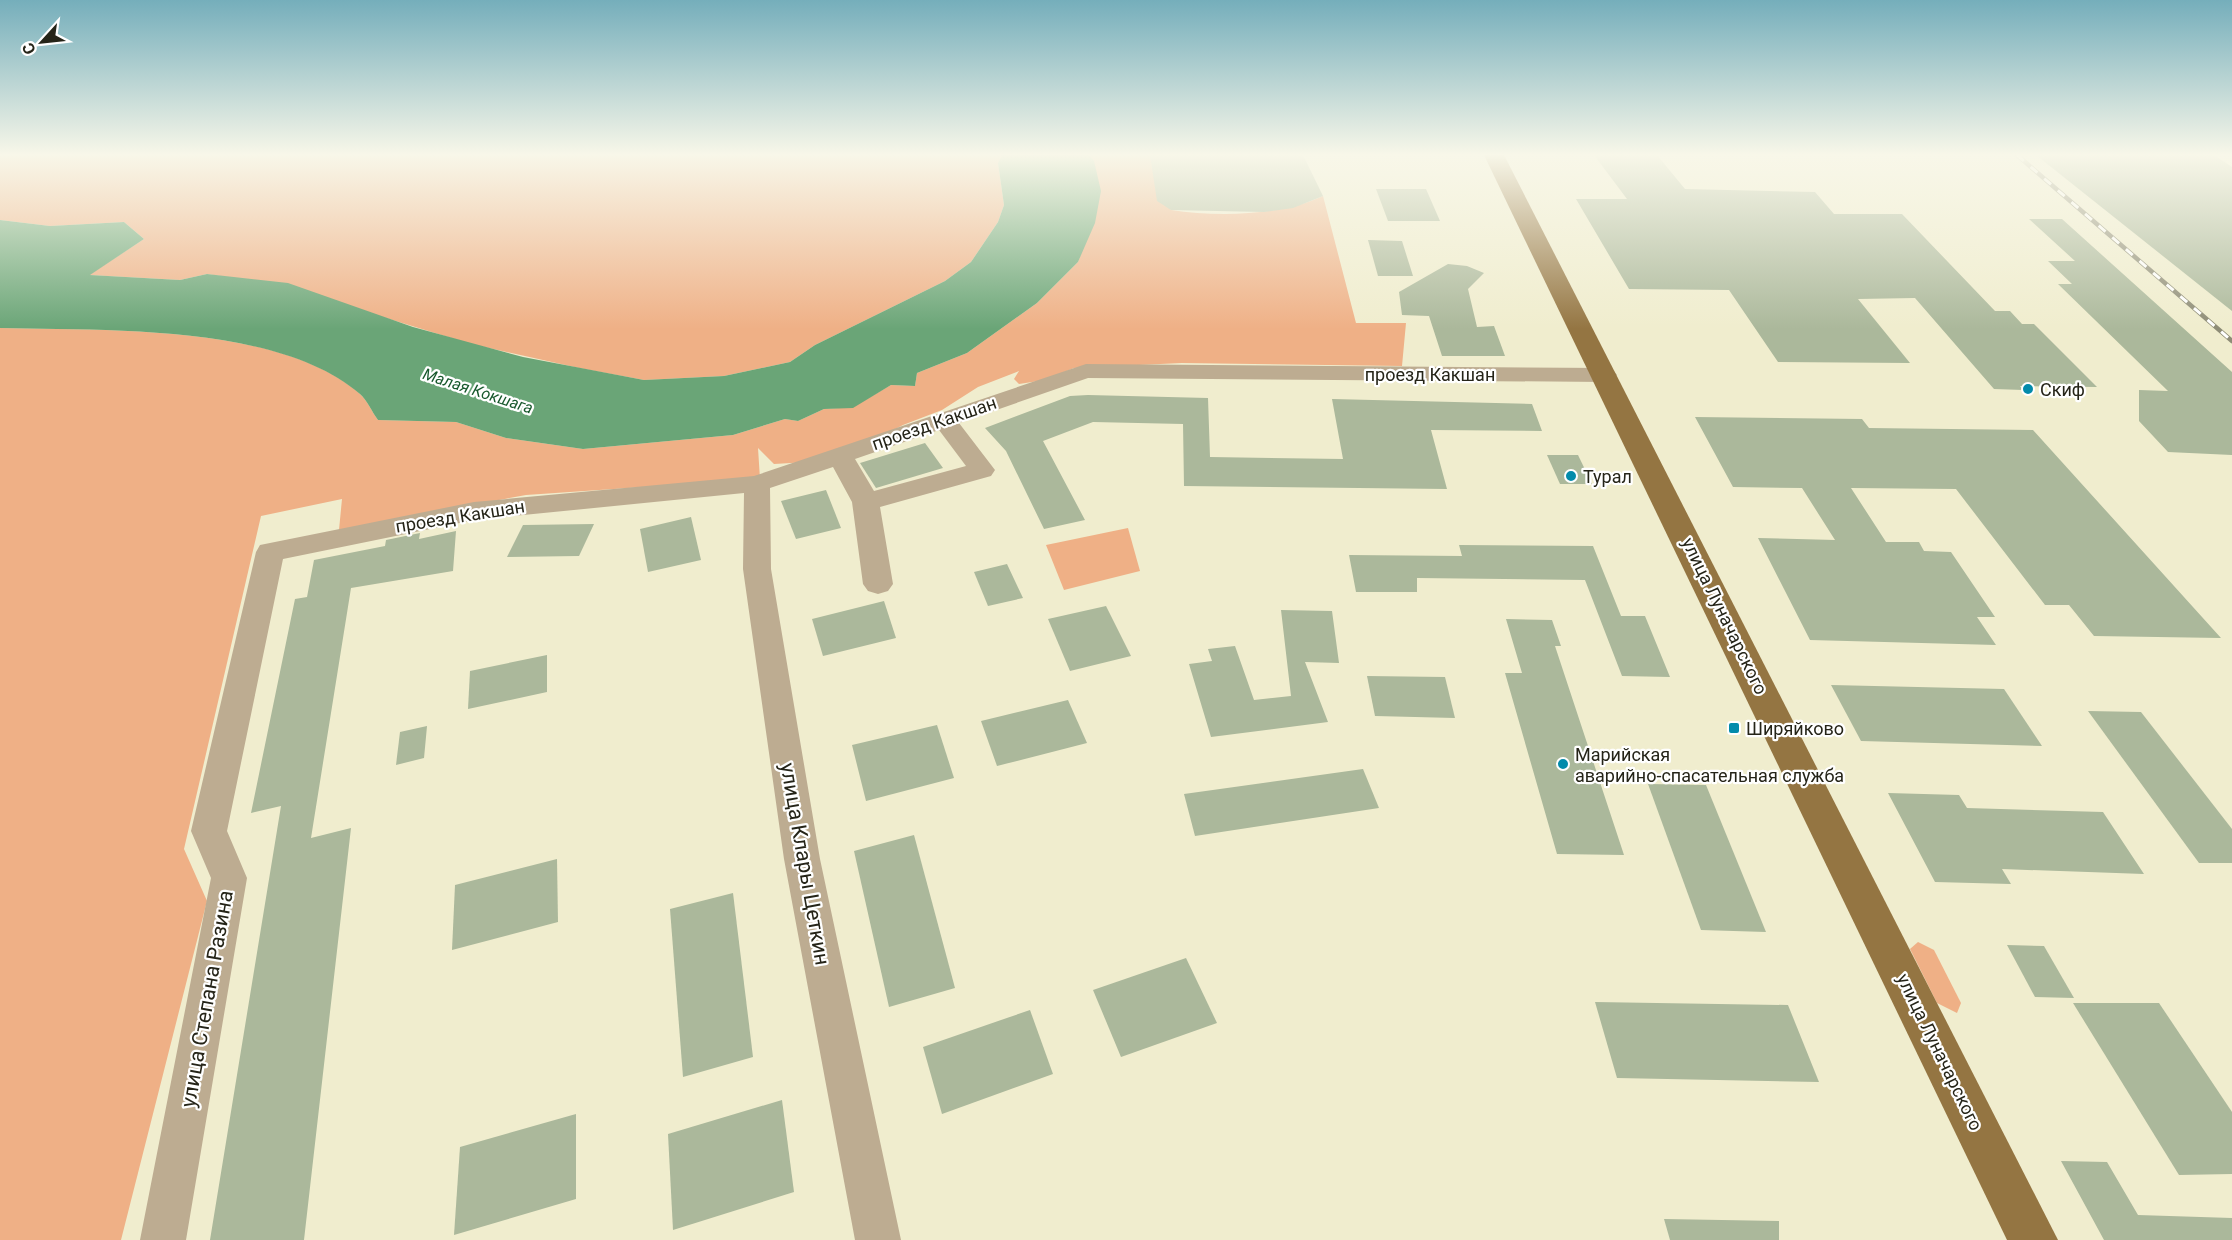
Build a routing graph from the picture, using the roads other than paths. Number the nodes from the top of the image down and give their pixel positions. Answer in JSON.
{"nodes":[{"id":1,"x":1523,"y":213,"type":"edge"},
{"id":2,"x":1605,"y":375,"type":"junction"},
{"id":3,"x":944,"y":420,"type":"junction"},
{"id":4,"x":840,"y":455,"type":"junction"},
{"id":5,"x":757,"y":484,"type":"junction"},
{"id":6,"x":866,"y":502,"type":"junction"},
{"id":7,"x":270,"y":552,"type":"joint"},
{"id":8,"x":878,"y":584,"type":"dead end"},
{"id":9,"x":163,"y":1240,"type":"edge"},
{"id":10,"x":878,"y":1240,"type":"edge"},
{"id":11,"x":2033,"y":1240,"type":"edge"}],
"edges":[{"from":1,"to":2,"type":"main road","name":"улица Луначарского"},
{"from":2,"to":3,"type":"street","name":"проезд Какшан"},
{"from":2,"to":11,"type":"main road","name":"улица Луначарского"},
{"from":3,"to":4,"type":"street","name":"проезд Какшан"},
{"from":3,"to":6,"type":"street"},
{"from":4,"to":5,"type":"street","name":"проезд Какшан"},
{"from":4,"to":6,"type":"street"},
{"from":5,"to":7,"type":"street","name":"проезд Какшан"},
{"from":5,"to":10,"type":"street","name":"улица Клары Цеткин"},
{"from":6,"to":8,"type":"street"},
{"from":7,"to":9,"type":"street","name":"улица Степана Разина"}]}
